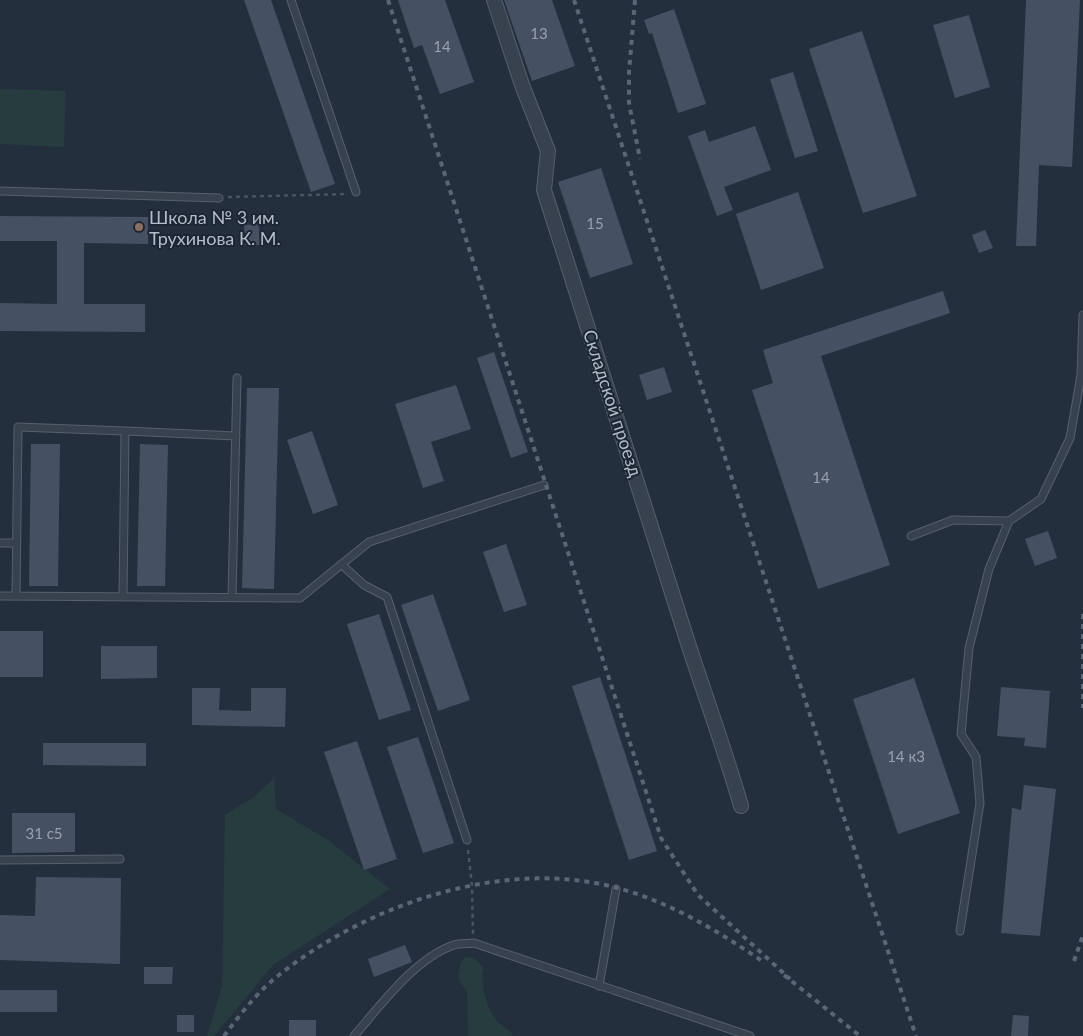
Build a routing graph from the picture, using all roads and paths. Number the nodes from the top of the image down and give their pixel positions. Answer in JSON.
{"nodes":[{"id":1,"x":291,"y":0,"type":"edge"},
{"id":2,"x":494,"y":0,"type":"edge"},
{"id":3,"x":0,"y":191,"type":"edge"},
{"id":4,"x":356,"y":192,"type":"joint"},
{"id":5,"x":219,"y":198,"type":"joint"},
{"id":6,"x":1083,"y":315,"type":"edge"},
{"id":7,"x":237,"y":378,"type":"dead end"},
{"id":8,"x":125,"y":431,"type":"junction"},
{"id":9,"x":236,"y":436,"type":"junction"},
{"id":10,"x":544,"y":485,"type":"dead end"},
{"id":11,"x":1009,"y":521,"type":"junction"},
{"id":12,"x":911,"y":536,"type":"dead end"},
{"id":13,"x":0,"y":543,"type":"edge"},
{"id":14,"x":17,"y":543,"type":"junction"},
{"id":15,"x":341,"y":564,"type":"junction"},
{"id":16,"x":0,"y":596,"type":"edge"},
{"id":17,"x":16,"y":596,"type":"junction"},
{"id":18,"x":123,"y":597,"type":"junction"},
{"id":19,"x":232,"y":597,"type":"junction"},
{"id":20,"x":741,"y":806,"type":"dead end"},
{"id":21,"x":467,"y":840,"type":"joint"},
{"id":22,"x":120,"y":859,"type":"dead end"},
{"id":23,"x":0,"y":860,"type":"edge"},
{"id":24,"x":616,"y":889,"type":"dead end"},
{"id":25,"x":960,"y":931,"type":"dead end"},
{"id":26,"x":474,"y":943,"type":"junction"},
{"id":27,"x":598,"y":986,"type":"junction"},
{"id":28,"x":354,"y":1036,"type":"edge"},
{"id":29,"x":750,"y":1036,"type":"edge"}],
"edges":[{"from":1,"to":4,"type":"lane"},
{"from":2,"to":20,"type":"street","name":"Складской проезд"},
{"from":3,"to":5,"type":"lane"},
{"from":4,"to":5,"type":"path"},
{"from":6,"to":11,"type":"lane"},
{"from":7,"to":9,"type":"lane"},
{"from":8,"to":9,"type":"lane"},
{"from":8,"to":14,"type":"lane"},
{"from":8,"to":18,"type":"lane"},
{"from":9,"to":19,"type":"lane"},
{"from":10,"to":15,"type":"lane"},
{"from":11,"to":12,"type":"lane"},
{"from":11,"to":25,"type":"lane"},
{"from":13,"to":14,"type":"lane"},
{"from":14,"to":17,"type":"lane"},
{"from":15,"to":19,"type":"lane"},
{"from":15,"to":21,"type":"lane"},
{"from":16,"to":17,"type":"lane"},
{"from":17,"to":18,"type":"lane"},
{"from":18,"to":19,"type":"lane"},
{"from":21,"to":26,"type":"path"},
{"from":22,"to":23,"type":"lane"},
{"from":24,"to":27,"type":"lane"},
{"from":26,"to":27,"type":"lane"},
{"from":26,"to":28,"type":"lane"},
{"from":27,"to":29,"type":"lane"}]}
